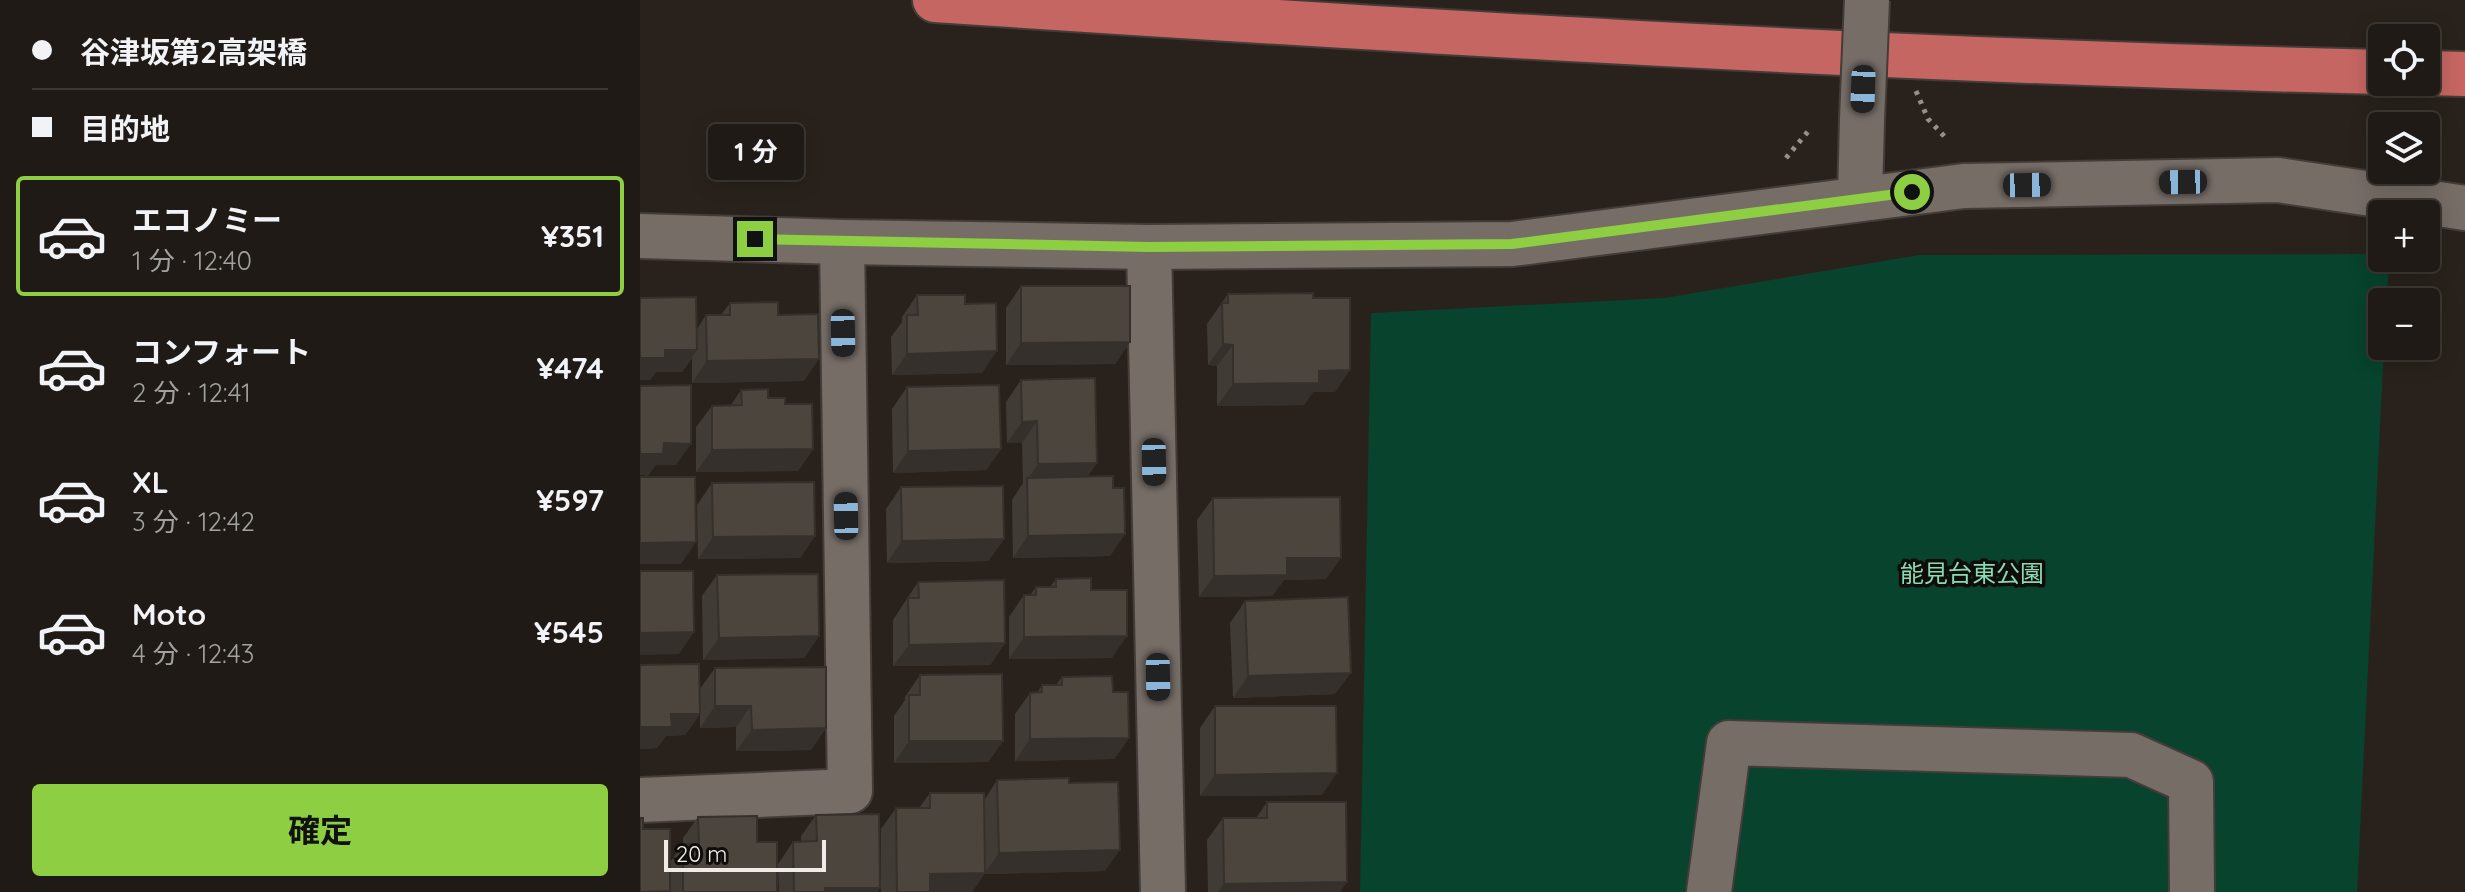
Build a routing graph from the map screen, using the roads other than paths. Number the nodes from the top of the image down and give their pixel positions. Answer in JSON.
{"nodes":[{"id":1,"x":935,"y":0,"type":"edge"},
{"id":2,"x":1867,"y":0,"type":"edge"},
{"id":3,"x":2368,"y":72,"type":"edge"},
{"id":4,"x":2440,"y":73,"type":"edge"},
{"id":5,"x":2465,"y":74,"type":"edge"},
{"id":6,"x":1860,"y":199,"type":"junction"},
{"id":7,"x":2465,"y":208,"type":"edge"},
{"id":8,"x":640,"y":236,"type":"edge"},
{"id":9,"x":842,"y":242,"type":"junction"},
{"id":10,"x":1149,"y":247,"type":"junction"},
{"id":11,"x":640,"y":800,"type":"edge"},
{"id":12,"x":1163,"y":892,"type":"edge"},
{"id":13,"x":1709,"y":892,"type":"edge"},
{"id":14,"x":2192,"y":892,"type":"edge"}],
"edges":[{"from":1,"to":3,"type":"highway"},
{"from":2,"to":6,"type":"street","bridge":true},
{"from":4,"to":5,"type":"highway"},
{"from":6,"to":7,"type":"street"},
{"from":6,"to":10,"type":"street"},
{"from":8,"to":9,"type":"street"},
{"from":9,"to":10,"type":"street"},
{"from":9,"to":11,"type":"street"},
{"from":10,"to":12,"type":"street"},
{"from":13,"to":14,"type":"street"}]}
